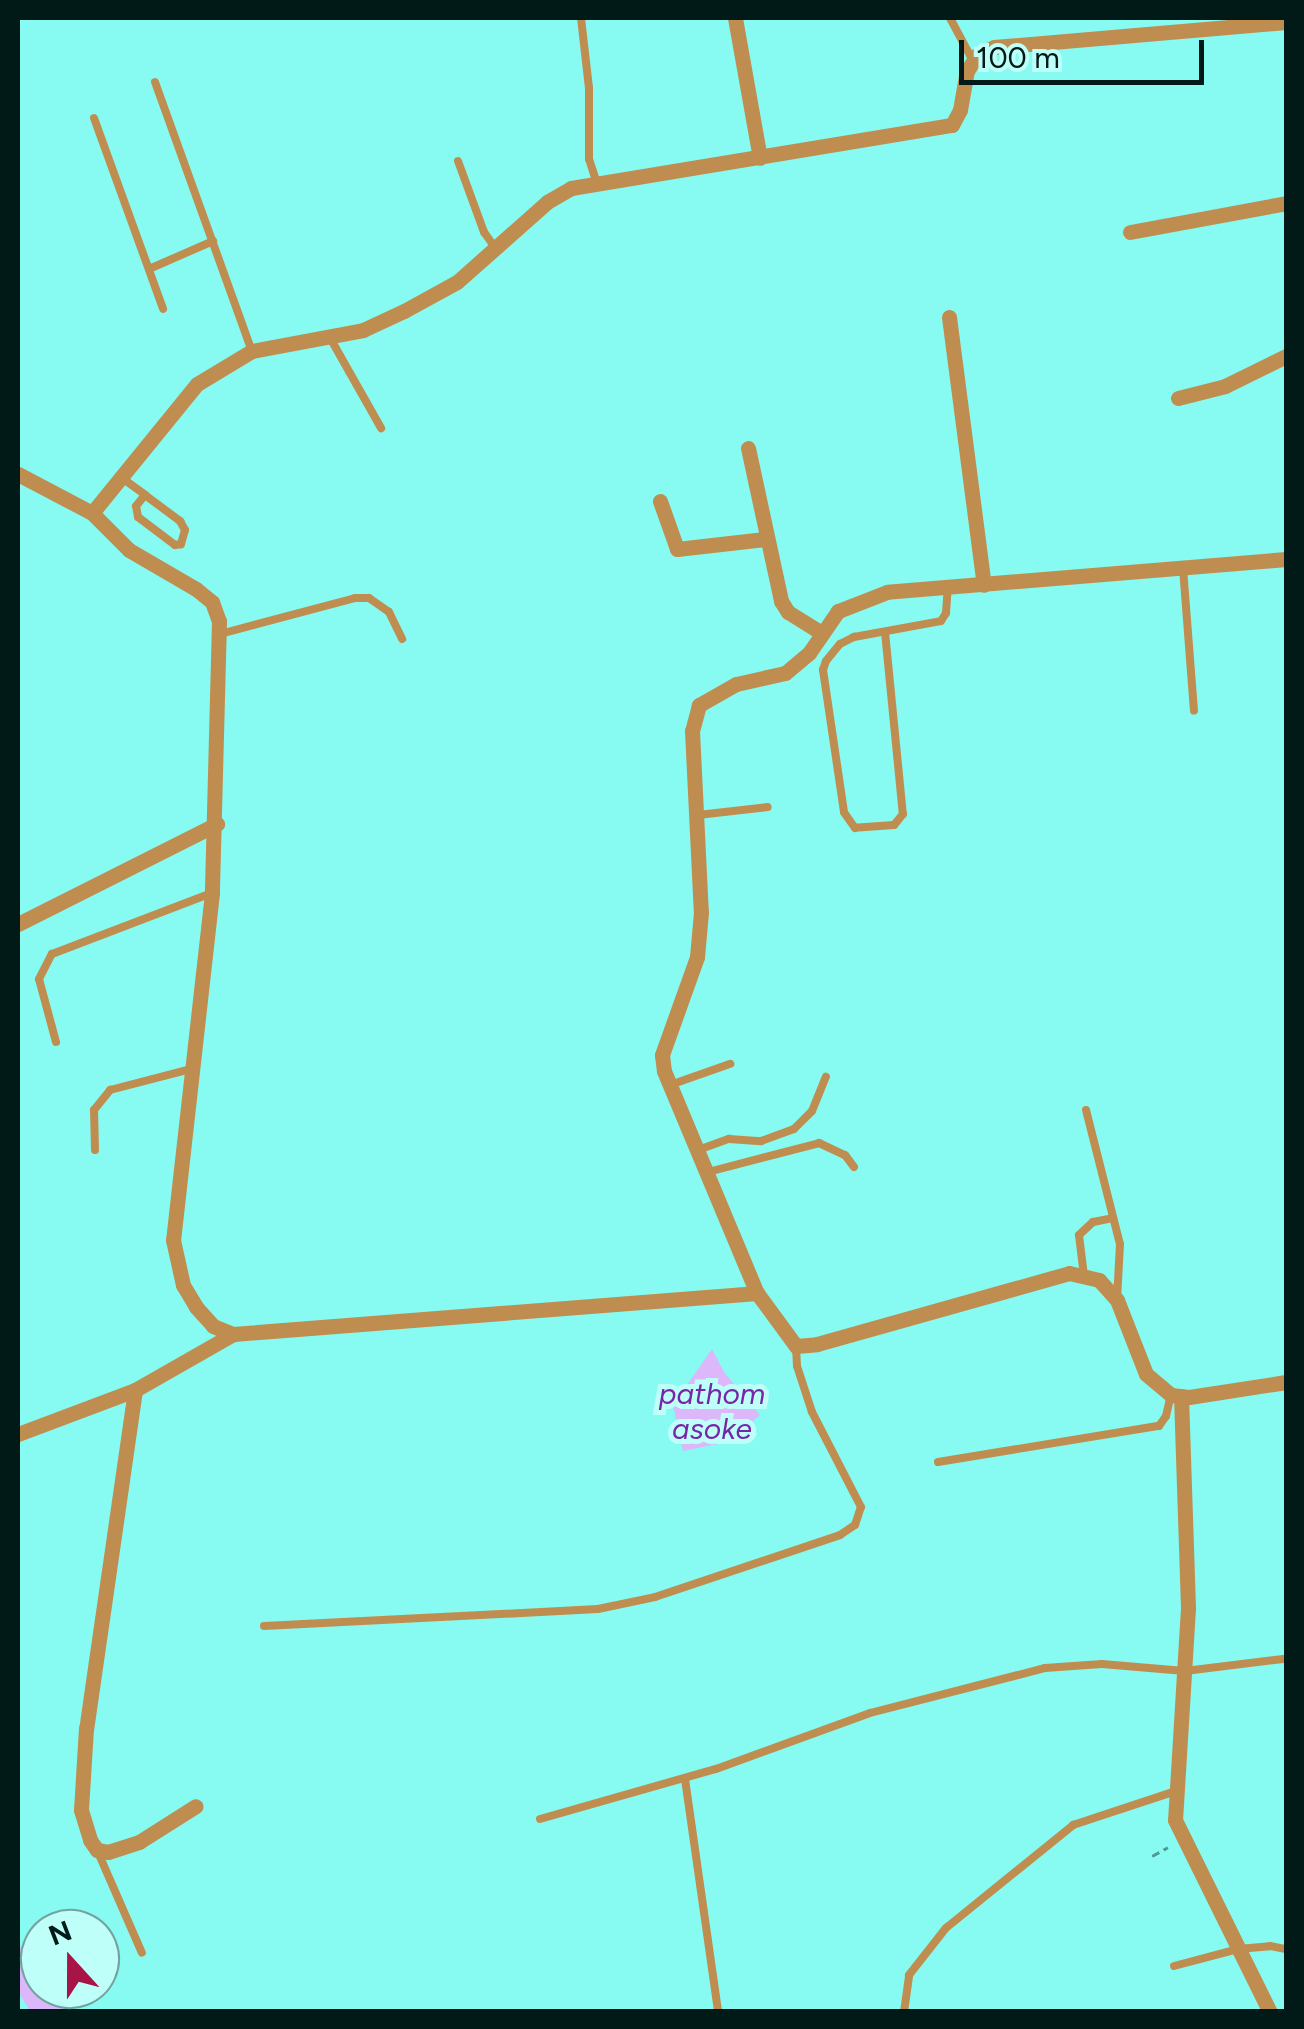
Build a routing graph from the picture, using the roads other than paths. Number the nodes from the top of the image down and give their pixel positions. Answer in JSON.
{"nodes":[{"id":1,"x":580,"y":18,"type":"edge"},
{"id":2,"x":735,"y":18,"type":"edge"},
{"id":3,"x":950,"y":18,"type":"edge"},
{"id":4,"x":1286,"y":22,"type":"edge"},
{"id":5,"x":973,"y":61,"type":"junction"},
{"id":6,"x":155,"y":82,"type":"dead end"},
{"id":7,"x":94,"y":118,"type":"dead end"},
{"id":8,"x":760,"y":158,"type":"junction"},
{"id":9,"x":458,"y":160,"type":"dead end"},
{"id":10,"x":597,"y":183,"type":"junction"},
{"id":11,"x":1286,"y":203,"type":"edge"},
{"id":12,"x":1130,"y":232,"type":"dead end"},
{"id":13,"x":212,"y":242,"type":"junction"},
{"id":14,"x":495,"y":248,"type":"junction"},
{"id":15,"x":148,"y":269,"type":"junction"},
{"id":16,"x":163,"y":309,"type":"dead end"},
{"id":17,"x":949,"y":317,"type":"dead end"},
{"id":18,"x":328,"y":336,"type":"junction"},
{"id":19,"x":252,"y":350,"type":"junction"},
{"id":20,"x":1286,"y":356,"type":"edge"},
{"id":21,"x":1178,"y":398,"type":"dead end"},
{"id":22,"x":381,"y":428,"type":"dead end"},
{"id":23,"x":748,"y":448,"type":"dead end"},
{"id":24,"x":18,"y":474,"type":"edge"},
{"id":25,"x":120,"y":476,"type":"junction"},
{"id":26,"x":145,"y":495,"type":"junction"},
{"id":27,"x":660,"y":501,"type":"dead end"},
{"id":28,"x":92,"y":513,"type":"junction"},
{"id":29,"x":765,"y":539,"type":"junction"},
{"id":30,"x":1286,"y":559,"type":"edge"},
{"id":31,"x":1182,"y":568,"type":"junction"},
{"id":32,"x":984,"y":584,"type":"junction"},
{"id":33,"x":948,"y":588,"type":"junction"},
{"id":34,"x":884,"y":632,"type":"junction"},
{"id":35,"x":822,"y":633,"type":"junction"},
{"id":36,"x":220,"y":634,"type":"junction"},
{"id":37,"x":402,"y":639,"type":"dead end"},
{"id":38,"x":1194,"y":711,"type":"dead end"},
{"id":39,"x":768,"y":807,"type":"dead end"},
{"id":40,"x":698,"y":816,"type":"junction"},
{"id":41,"x":217,"y":824,"type":"junction"},
{"id":42,"x":212,"y":893,"type":"junction"},
{"id":43,"x":18,"y":924,"type":"edge"},
{"id":44,"x":56,"y":1042,"type":"dead end"},
{"id":45,"x":730,"y":1064,"type":"dead end"},
{"id":46,"x":194,"y":1068,"type":"junction"},
{"id":47,"x":826,"y":1077,"type":"dead end"},
{"id":48,"x":670,"y":1086,"type":"junction"},
{"id":49,"x":1086,"y":1110,"type":"dead end"},
{"id":50,"x":95,"y":1150,"type":"dead end"},
{"id":51,"x":698,"y":1150,"type":"junction"},
{"id":52,"x":854,"y":1167,"type":"dead end"},
{"id":53,"x":708,"y":1172,"type":"junction"},
{"id":54,"x":1113,"y":1218,"type":"junction"},
{"id":55,"x":1084,"y":1276,"type":"junction"},
{"id":56,"x":758,"y":1294,"type":"junction"},
{"id":57,"x":1118,"y":1300,"type":"junction"},
{"id":58,"x":233,"y":1334,"type":"junction"},
{"id":59,"x":796,"y":1346,"type":"junction"},
{"id":60,"x":1286,"y":1382,"type":"edge"},
{"id":61,"x":134,"y":1390,"type":"junction"},
{"id":62,"x":1176,"y":1396,"type":"junction"},
{"id":63,"x":18,"y":1434,"type":"edge"},
{"id":64,"x":938,"y":1462,"type":"dead end"},
{"id":65,"x":264,"y":1626,"type":"dead end"},
{"id":66,"x":1283,"y":1659,"type":"dead end"},
{"id":67,"x":1185,"y":1671,"type":"junction"},
{"id":68,"x":685,"y":1779,"type":"junction"},
{"id":69,"x":1176,"y":1791,"type":"junction"},
{"id":70,"x":196,"y":1806,"type":"dead end"},
{"id":71,"x":540,"y":1820,"type":"dead end"},
{"id":72,"x":97,"y":1850,"type":"junction"},
{"id":73,"x":1286,"y":1949,"type":"edge"},
{"id":74,"x":1238,"y":1950,"type":"junction"},
{"id":75,"x":142,"y":1952,"type":"dead end"},
{"id":76,"x":1174,"y":1966,"type":"dead end"},
{"id":77,"x":718,"y":2012,"type":"edge"},
{"id":78,"x":904,"y":2012,"type":"edge"},
{"id":79,"x":1270,"y":2012,"type":"edge"}],
"edges":[{"from":1,"to":10,"type":"lane"},
{"from":2,"to":8,"type":"street"},
{"from":3,"to":5,"type":"lane"},
{"from":4,"to":5,"type":"street"},
{"from":5,"to":8,"type":"street"},
{"from":6,"to":13,"type":"lane"},
{"from":7,"to":15,"type":"lane"},
{"from":8,"to":10,"type":"street"},
{"from":9,"to":14,"type":"lane"},
{"from":10,"to":14,"type":"street"},
{"from":11,"to":12,"type":"street"},
{"from":13,"to":15,"type":"lane"},
{"from":13,"to":19,"type":"lane"},
{"from":14,"to":18,"type":"street"},
{"from":15,"to":16,"type":"lane"},
{"from":17,"to":32,"type":"street"},
{"from":18,"to":19,"type":"street"},
{"from":18,"to":22,"type":"lane"},
{"from":19,"to":25,"type":"street"},
{"from":20,"to":21,"type":"street"},
{"from":23,"to":29,"type":"street"},
{"from":24,"to":28,"type":"street"},
{"from":25,"to":26,"type":"lane"},
{"from":25,"to":28,"type":"street"},
{"from":26,"to":26,"type":"lane"},
{"from":27,"to":29,"type":"street"},
{"from":28,"to":36,"type":"street"},
{"from":29,"to":35,"type":"street"},
{"from":30,"to":31,"type":"street"},
{"from":31,"to":32,"type":"street"},
{"from":31,"to":38,"type":"lane"},
{"from":32,"to":33,"type":"street"},
{"from":33,"to":34,"type":"lane"},
{"from":33,"to":35,"type":"street"},
{"from":34,"to":34,"type":"lane"},
{"from":35,"to":40,"type":"street"},
{"from":36,"to":37,"type":"lane"},
{"from":36,"to":41,"type":"street"},
{"from":39,"to":40,"type":"lane"},
{"from":40,"to":48,"type":"street"},
{"from":41,"to":42,"type":"street"},
{"from":41,"to":43,"type":"street"},
{"from":42,"to":44,"type":"lane"},
{"from":42,"to":46,"type":"street"},
{"from":45,"to":48,"type":"lane"},
{"from":46,"to":50,"type":"lane"},
{"from":46,"to":58,"type":"street"},
{"from":47,"to":51,"type":"lane"},
{"from":48,"to":51,"type":"street"},
{"from":49,"to":54,"type":"lane"},
{"from":51,"to":53,"type":"street"},
{"from":52,"to":53,"type":"lane"},
{"from":53,"to":56,"type":"street"},
{"from":54,"to":55,"type":"lane"},
{"from":54,"to":57,"type":"lane"},
{"from":55,"to":57,"type":"street"},
{"from":55,"to":59,"type":"street"},
{"from":56,"to":58,"type":"street"},
{"from":56,"to":59,"type":"street"},
{"from":57,"to":62,"type":"street"},
{"from":58,"to":61,"type":"street"},
{"from":59,"to":65,"type":"lane"},
{"from":60,"to":62,"type":"street"},
{"from":61,"to":63,"type":"street"},
{"from":61,"to":72,"type":"street"},
{"from":62,"to":64,"type":"lane"},
{"from":62,"to":67,"type":"street"},
{"from":66,"to":67,"type":"lane"},
{"from":67,"to":68,"type":"lane"},
{"from":67,"to":69,"type":"street"},
{"from":68,"to":71,"type":"lane"},
{"from":68,"to":77,"type":"lane"},
{"from":69,"to":74,"type":"street"},
{"from":69,"to":78,"type":"lane"},
{"from":70,"to":72,"type":"street"},
{"from":72,"to":75,"type":"lane"},
{"from":73,"to":74,"type":"lane"},
{"from":74,"to":76,"type":"lane"},
{"from":74,"to":79,"type":"street"}]}
